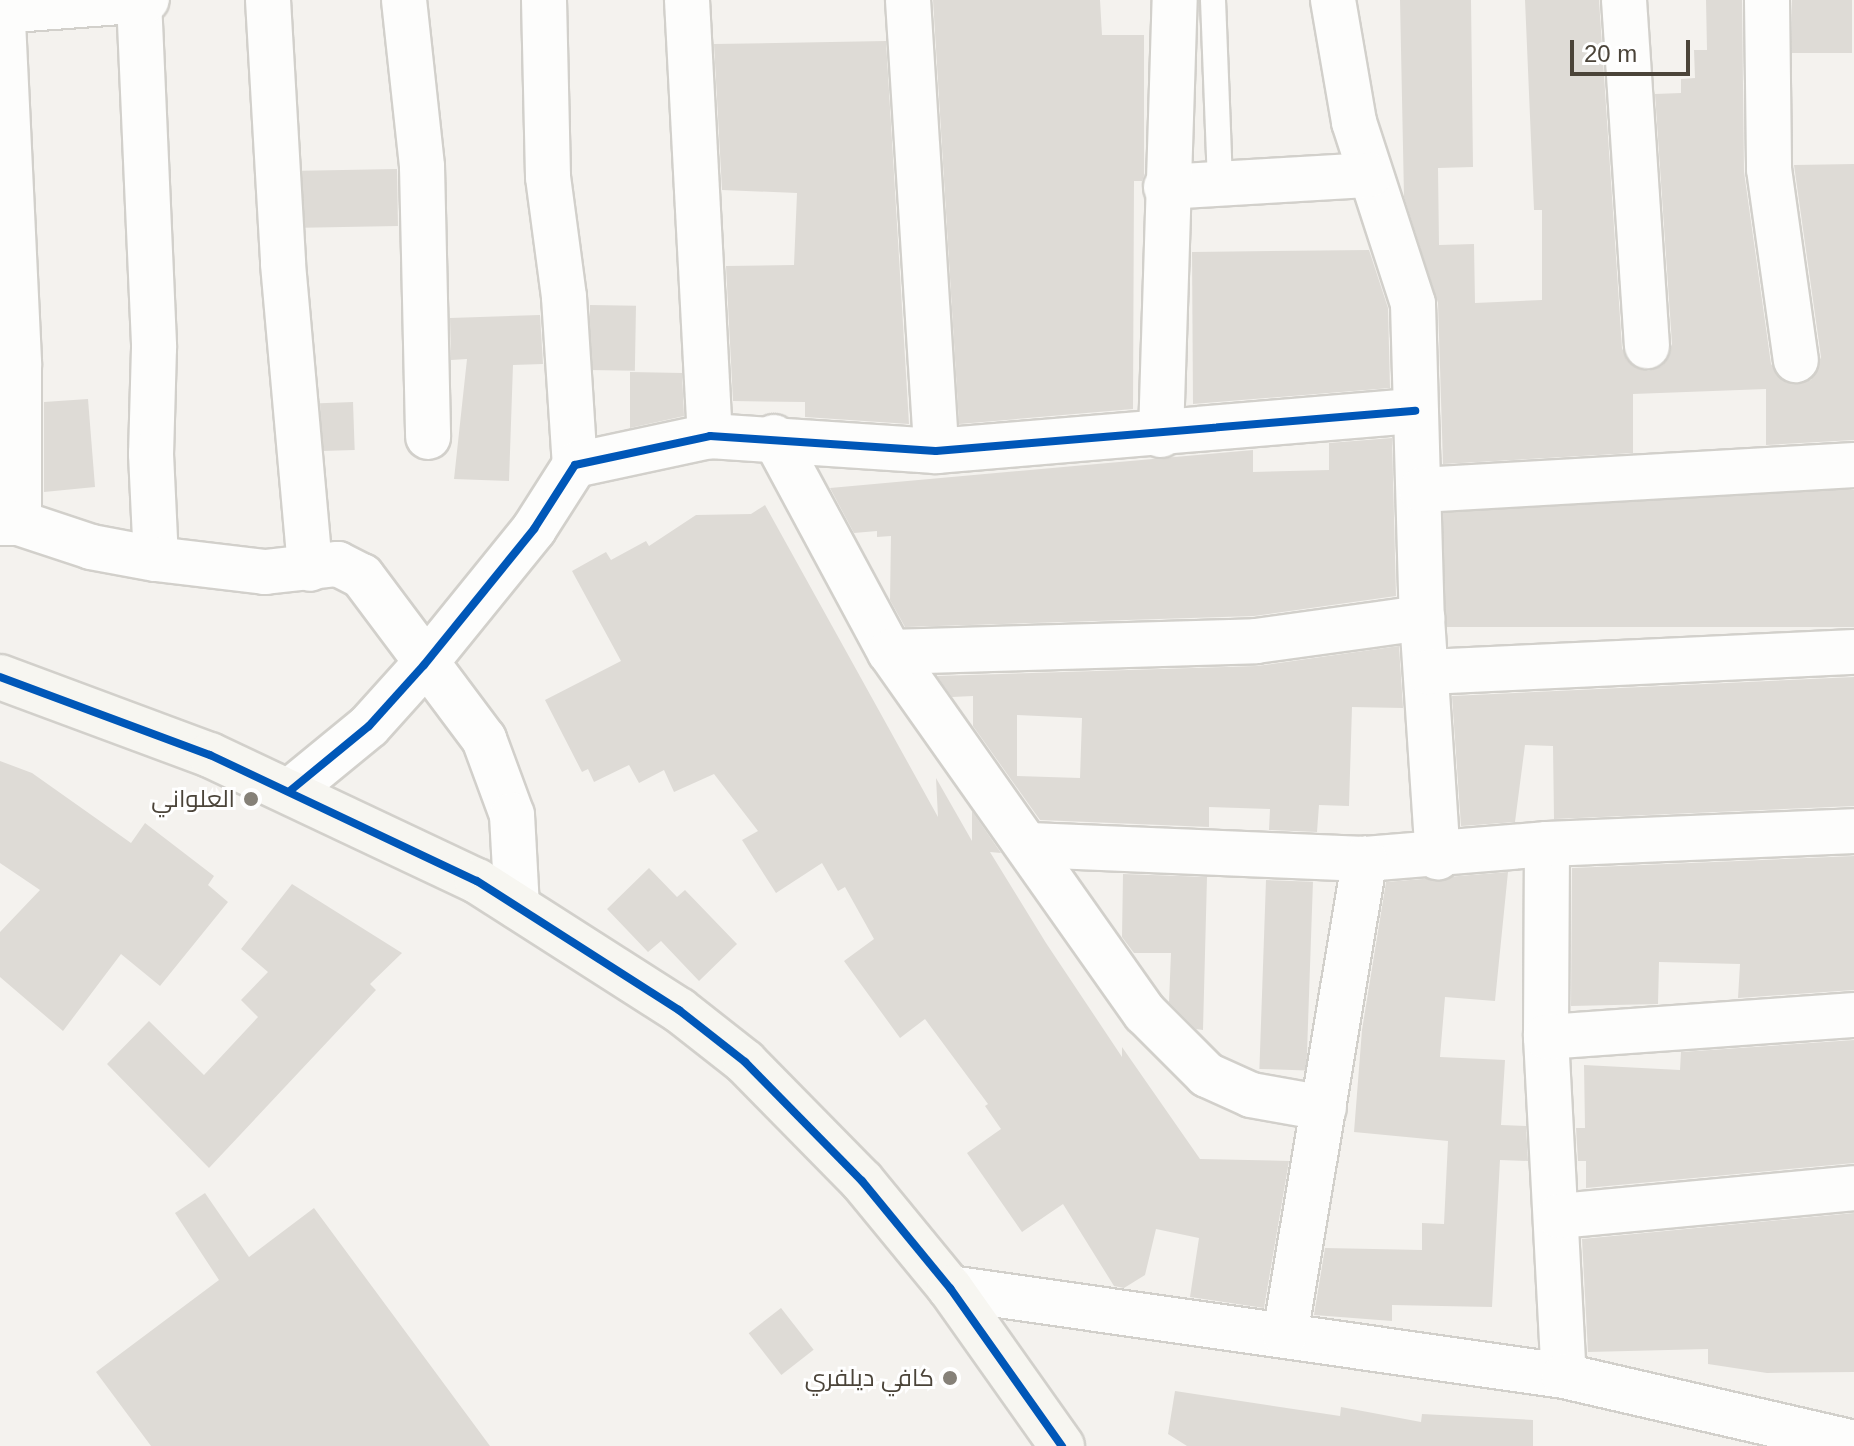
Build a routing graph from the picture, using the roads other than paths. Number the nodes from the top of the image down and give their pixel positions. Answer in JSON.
{"nodes":[{"id":1,"x":139,"y":0,"type":"edge"},
{"id":2,"x":147,"y":0,"type":"edge"},
{"id":3,"x":268,"y":0,"type":"edge"},
{"id":4,"x":404,"y":0,"type":"edge"},
{"id":5,"x":544,"y":0,"type":"edge"},
{"id":6,"x":687,"y":0,"type":"edge"},
{"id":7,"x":908,"y":0,"type":"edge"},
{"id":8,"x":1175,"y":0,"type":"edge"},
{"id":9,"x":1213,"y":0,"type":"edge"},
{"id":10,"x":1333,"y":0,"type":"edge"},
{"id":11,"x":1624,"y":0,"type":"edge"},
{"id":12,"x":1767,"y":0,"type":"edge"},
{"id":13,"x":2,"y":7,"type":"edge"},
{"id":14,"x":1370,"y":175,"type":"junction"},
{"id":15,"x":1220,"y":184,"type":"junction"},
{"id":16,"x":1166,"y":187,"type":"junction"},
{"id":17,"x":1647,"y":346,"type":"dead end"},
{"id":18,"x":1796,"y":360,"type":"dead end"},
{"id":19,"x":1415,"y":411,"type":"junction"},
{"id":20,"x":1161,"y":435,"type":"junction"},
{"id":21,"x":710,"y":436,"type":"junction"},
{"id":22,"x":428,"y":437,"type":"dead end"},
{"id":23,"x":774,"y":437,"type":"junction"},
{"id":24,"x":936,"y":451,"type":"junction"},
{"id":25,"x":575,"y":465,"type":"junction"},
{"id":26,"x":1854,"y":465,"type":"edge"},
{"id":27,"x":1421,"y":490,"type":"junction"},
{"id":28,"x":10,"y":523,"type":"edge"},
{"id":29,"x":156,"y":559,"type":"junction"},
{"id":30,"x":310,"y":569,"type":"junction"},
{"id":31,"x":1422,"y":618,"type":"junction"},
{"id":32,"x":890,"y":652,"type":"junction"},
{"id":33,"x":1854,"y":652,"type":"edge"},
{"id":34,"x":424,"y":665,"type":"junction"},
{"id":35,"x":1428,"y":672,"type":"junction"},
{"id":36,"x":0,"y":677,"type":"edge"},
{"id":37,"x":291,"y":790,"type":"junction"},
{"id":38,"x":1854,"y":831,"type":"edge"},
{"id":39,"x":1547,"y":844,"type":"junction"},
{"id":40,"x":1030,"y":845,"type":"junction"},
{"id":41,"x":1438,"y":857,"type":"junction"},
{"id":42,"x":1365,"y":859,"type":"junction"},
{"id":43,"x":517,"y":906,"type":"junction"},
{"id":44,"x":1854,"y":1015,"type":"edge"},
{"id":45,"x":1546,"y":1037,"type":"junction"},
{"id":46,"x":1324,"y":1108,"type":"junction"},
{"id":47,"x":1854,"y":1188,"type":"edge"},
{"id":48,"x":1559,"y":1216,"type":"junction"},
{"id":49,"x":950,"y":1288,"type":"junction"},
{"id":50,"x":1285,"y":1335,"type":"junction"},
{"id":51,"x":1564,"y":1376,"type":"junction"},
{"id":52,"x":1853,"y":1445,"type":"edge"},
{"id":53,"x":1062,"y":1446,"type":"edge"}],
"edges":[{"from":1,"to":2,"type":"street"},
{"from":1,"to":13,"type":"street"},
{"from":1,"to":29,"type":"street"},
{"from":3,"to":30,"type":"street"},
{"from":4,"to":22,"type":"street"},
{"from":5,"to":25,"type":"street"},
{"from":6,"to":21,"type":"street"},
{"from":7,"to":24,"type":"street"},
{"from":8,"to":16,"type":"street"},
{"from":9,"to":15,"type":"lane"},
{"from":10,"to":14,"type":"street"},
{"from":11,"to":17,"type":"street"},
{"from":12,"to":18,"type":"street"},
{"from":13,"to":28,"type":"street"},
{"from":14,"to":15,"type":"street"},
{"from":14,"to":19,"type":"street"},
{"from":15,"to":16,"type":"street"},
{"from":16,"to":20,"type":"street"},
{"from":19,"to":20,"type":"street"},
{"from":19,"to":27,"type":"street"},
{"from":20,"to":24,"type":"street"},
{"from":21,"to":23,"type":"street"},
{"from":21,"to":25,"type":"street"},
{"from":23,"to":24,"type":"street"},
{"from":23,"to":32,"type":"street"},
{"from":25,"to":34,"type":"street"},
{"from":26,"to":27,"type":"street"},
{"from":27,"to":31,"type":"street"},
{"from":28,"to":29,"type":"street"},
{"from":29,"to":30,"type":"street"},
{"from":30,"to":34,"type":"street"},
{"from":31,"to":32,"type":"street"},
{"from":31,"to":35,"type":"street"},
{"from":32,"to":40,"type":"street"},
{"from":33,"to":35,"type":"street"},
{"from":34,"to":37,"type":"street"},
{"from":34,"to":43,"type":"street"},
{"from":35,"to":41,"type":"street"},
{"from":36,"to":37,"type":"street"},
{"from":37,"to":43,"type":"street"},
{"from":38,"to":39,"type":"street"},
{"from":39,"to":41,"type":"street"},
{"from":39,"to":45,"type":"street"},
{"from":40,"to":42,"type":"street"},
{"from":40,"to":46,"type":"street"},
{"from":41,"to":42,"type":"street"},
{"from":42,"to":46,"type":"street"},
{"from":43,"to":49,"type":"street"},
{"from":44,"to":45,"type":"street"},
{"from":45,"to":48,"type":"street"},
{"from":46,"to":50,"type":"street"},
{"from":47,"to":48,"type":"street"},
{"from":48,"to":51,"type":"street"},
{"from":49,"to":50,"type":"street"},
{"from":49,"to":53,"type":"street"},
{"from":50,"to":51,"type":"street"},
{"from":51,"to":52,"type":"street"}]}
